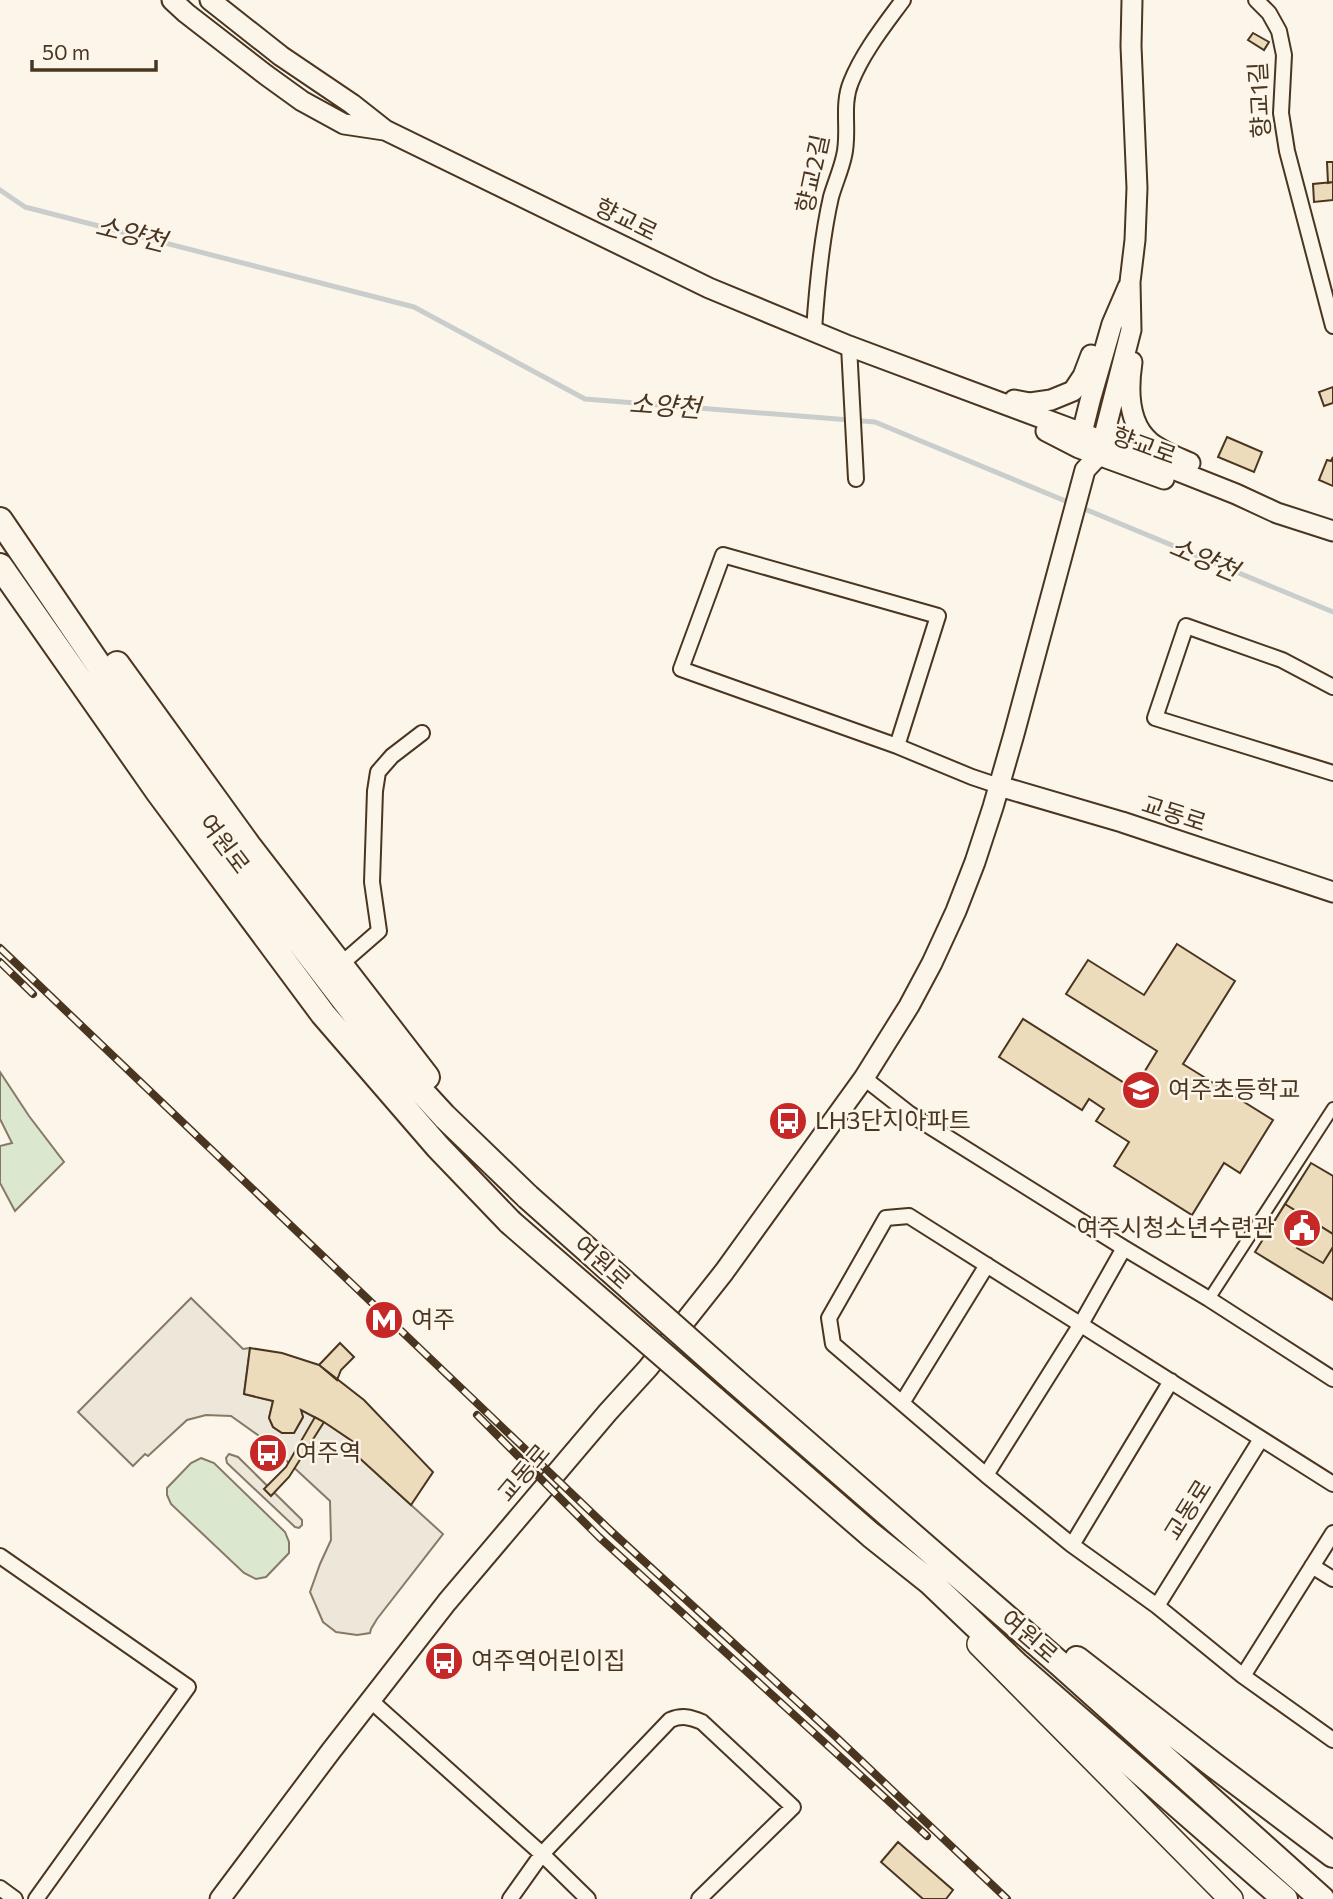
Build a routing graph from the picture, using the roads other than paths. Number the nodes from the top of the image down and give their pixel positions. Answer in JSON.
{"nodes":[{"id":1,"x":172,"y":0,"type":"edge"},
{"id":2,"x":210,"y":0,"type":"edge"},
{"id":3,"x":903,"y":0,"type":"edge"},
{"id":4,"x":1132,"y":0,"type":"edge"},
{"id":5,"x":1256,"y":0,"type":"edge"},
{"id":6,"x":385,"y":130,"type":"junction"},
{"id":7,"x":1333,"y":326,"type":"edge"},
{"id":8,"x":1121,"y":327,"type":"junction"},
{"id":9,"x":814,"y":330,"type":"junction"},
{"id":10,"x":849,"y":346,"type":"junction"},
{"id":11,"x":965,"y":389,"type":"junction"},
{"id":12,"x":1081,"y":440,"type":"junction"},
{"id":13,"x":1101,"y":448,"type":"junction"},
{"id":14,"x":857,"y":474,"type":"dead end"},
{"id":15,"x":1083,"y":477,"type":"junction"},
{"id":16,"x":1236,"y":494,"type":"junction"},
{"id":17,"x":0,"y":520,"type":"edge"},
{"id":18,"x":1333,"y":531,"type":"edge"},
{"id":19,"x":28,"y":562,"type":"junction"},
{"id":20,"x":0,"y":566,"type":"edge"},
{"id":21,"x":1333,"y":687,"type":"edge"},
{"id":22,"x":422,"y":733,"type":"dead end"},
{"id":23,"x":897,"y":746,"type":"junction"},
{"id":24,"x":1333,"y":773,"type":"edge"},
{"id":25,"x":999,"y":786,"type":"junction"},
{"id":26,"x":1333,"y":892,"type":"edge"},
{"id":27,"x":340,"y":965,"type":"junction"},
{"id":28,"x":864,"y":1078,"type":"junction"},
{"id":29,"x":1333,"y":1108,"type":"edge"},
{"id":30,"x":444,"y":1116,"type":"junction"},
{"id":31,"x":1124,"y":1248,"type":"junction"},
{"id":32,"x":987,"y":1265,"type":"junction"},
{"id":33,"x":1209,"y":1299,"type":"junction"},
{"id":34,"x":1081,"y":1324,"type":"junction"},
{"id":35,"x":1333,"y":1378,"type":"edge"},
{"id":36,"x":1171,"y":1381,"type":"junction"},
{"id":37,"x":902,"y":1403,"type":"junction"},
{"id":38,"x":1261,"y":1439,"type":"junction"},
{"id":39,"x":986,"y":1475,"type":"junction"},
{"id":40,"x":1333,"y":1484,"type":"edge"},
{"id":41,"x":1333,"y":1533,"type":"edge"},
{"id":42,"x":871,"y":1535,"type":"junction"},
{"id":43,"x":920,"y":1542,"type":"junction"},
{"id":44,"x":1072,"y":1545,"type":"junction"},
{"id":45,"x":0,"y":1556,"type":"edge"},
{"id":46,"x":1312,"y":1566,"type":"junction"},
{"id":47,"x":1333,"y":1579,"type":"edge"},
{"id":48,"x":1157,"y":1606,"type":"junction"},
{"id":49,"x":1243,"y":1676,"type":"junction"},
{"id":50,"x":370,"y":1700,"type":"junction"},
{"id":51,"x":1333,"y":1740,"type":"edge"},
{"id":52,"x":542,"y":1854,"type":"junction"},
{"id":53,"x":1333,"y":1854,"type":"edge"},
{"id":54,"x":0,"y":1888,"type":"edge"},
{"id":55,"x":15,"y":1899,"type":"edge"},
{"id":56,"x":36,"y":1899,"type":"edge"},
{"id":57,"x":220,"y":1899,"type":"edge"},
{"id":58,"x":510,"y":1899,"type":"edge"},
{"id":59,"x":588,"y":1899,"type":"edge"},
{"id":60,"x":699,"y":1899,"type":"edge"},
{"id":61,"x":1231,"y":1899,"type":"edge"},
{"id":62,"x":1285,"y":1899,"type":"edge"},
{"id":63,"x":1322,"y":1899,"type":"edge"}],
"edges":[{"from":1,"to":6,"type":"street","name":"향교로"},
{"from":2,"to":6,"type":"street","name":"향교로"},
{"from":3,"to":9,"type":"street","name":"향교2길"},
{"from":4,"to":8,"type":"street"},
{"from":5,"to":7,"type":"street","name":"향교1길"},
{"from":6,"to":9,"type":"street","name":"향교로"},
{"from":8,"to":11,"type":"street"},
{"from":8,"to":12,"type":"street"},
{"from":8,"to":13,"type":"street"},
{"from":8,"to":16,"type":"street"},
{"from":9,"to":10,"type":"street","name":"향교로"},
{"from":10,"to":11,"type":"street","name":"향교로"},
{"from":10,"to":14,"type":"street"},
{"from":11,"to":12,"type":"street","name":"향교로"},
{"from":12,"to":13,"type":"street","name":"향교로"},
{"from":12,"to":15,"type":"street"},
{"from":13,"to":15,"type":"street"},
{"from":13,"to":16,"type":"street","name":"향교로"},
{"from":15,"to":25,"type":"street","name":"교동로"},
{"from":16,"to":18,"type":"street","name":"향교로"},
{"from":17,"to":19,"type":"highway","name":"여원로"},
{"from":19,"to":27,"type":"highway"},
{"from":19,"to":30,"type":"highway","name":"여원로"},
{"from":20,"to":42,"type":"highway","name":"여원로","bridge":true},
{"from":21,"to":24,"type":"street"},
{"from":22,"to":27,"type":"street"},
{"from":23,"to":23,"type":"street"},
{"from":23,"to":25,"type":"street"},
{"from":25,"to":26,"type":"street","name":"교동로"},
{"from":25,"to":28,"type":"street","name":"교동로"},
{"from":27,"to":30,"type":"highway"},
{"from":28,"to":31,"type":"street"},
{"from":28,"to":50,"type":"street","name":"교동로"},
{"from":29,"to":33,"type":"street"},
{"from":30,"to":43,"type":"highway","name":"여원로","bridge":true},
{"from":31,"to":33,"type":"street"},
{"from":31,"to":34,"type":"street"},
{"from":32,"to":34,"type":"street"},
{"from":32,"to":37,"type":"street"},
{"from":32,"to":37,"type":"street"},
{"from":33,"to":35,"type":"street"},
{"from":34,"to":36,"type":"street"},
{"from":34,"to":39,"type":"street"},
{"from":36,"to":38,"type":"street"},
{"from":36,"to":44,"type":"street"},
{"from":37,"to":39,"type":"street"},
{"from":38,"to":40,"type":"street"},
{"from":38,"to":48,"type":"street","name":"교동로"},
{"from":39,"to":44,"type":"street"},
{"from":41,"to":46,"type":"street"},
{"from":42,"to":61,"type":"main road"},
{"from":42,"to":62,"type":"highway","name":"여원로"},
{"from":43,"to":53,"type":"highway"},
{"from":43,"to":63,"type":"highway","name":"여원로"},
{"from":44,"to":48,"type":"street"},
{"from":45,"to":56,"type":"street"},
{"from":46,"to":47,"type":"street"},
{"from":46,"to":49,"type":"street"},
{"from":48,"to":49,"type":"street"},
{"from":49,"to":51,"type":"street"},
{"from":50,"to":52,"type":"street"},
{"from":50,"to":57,"type":"street","name":"교동로"},
{"from":52,"to":58,"type":"street"},
{"from":52,"to":59,"type":"street"},
{"from":52,"to":60,"type":"street"},
{"from":54,"to":55,"type":"street"}]}
